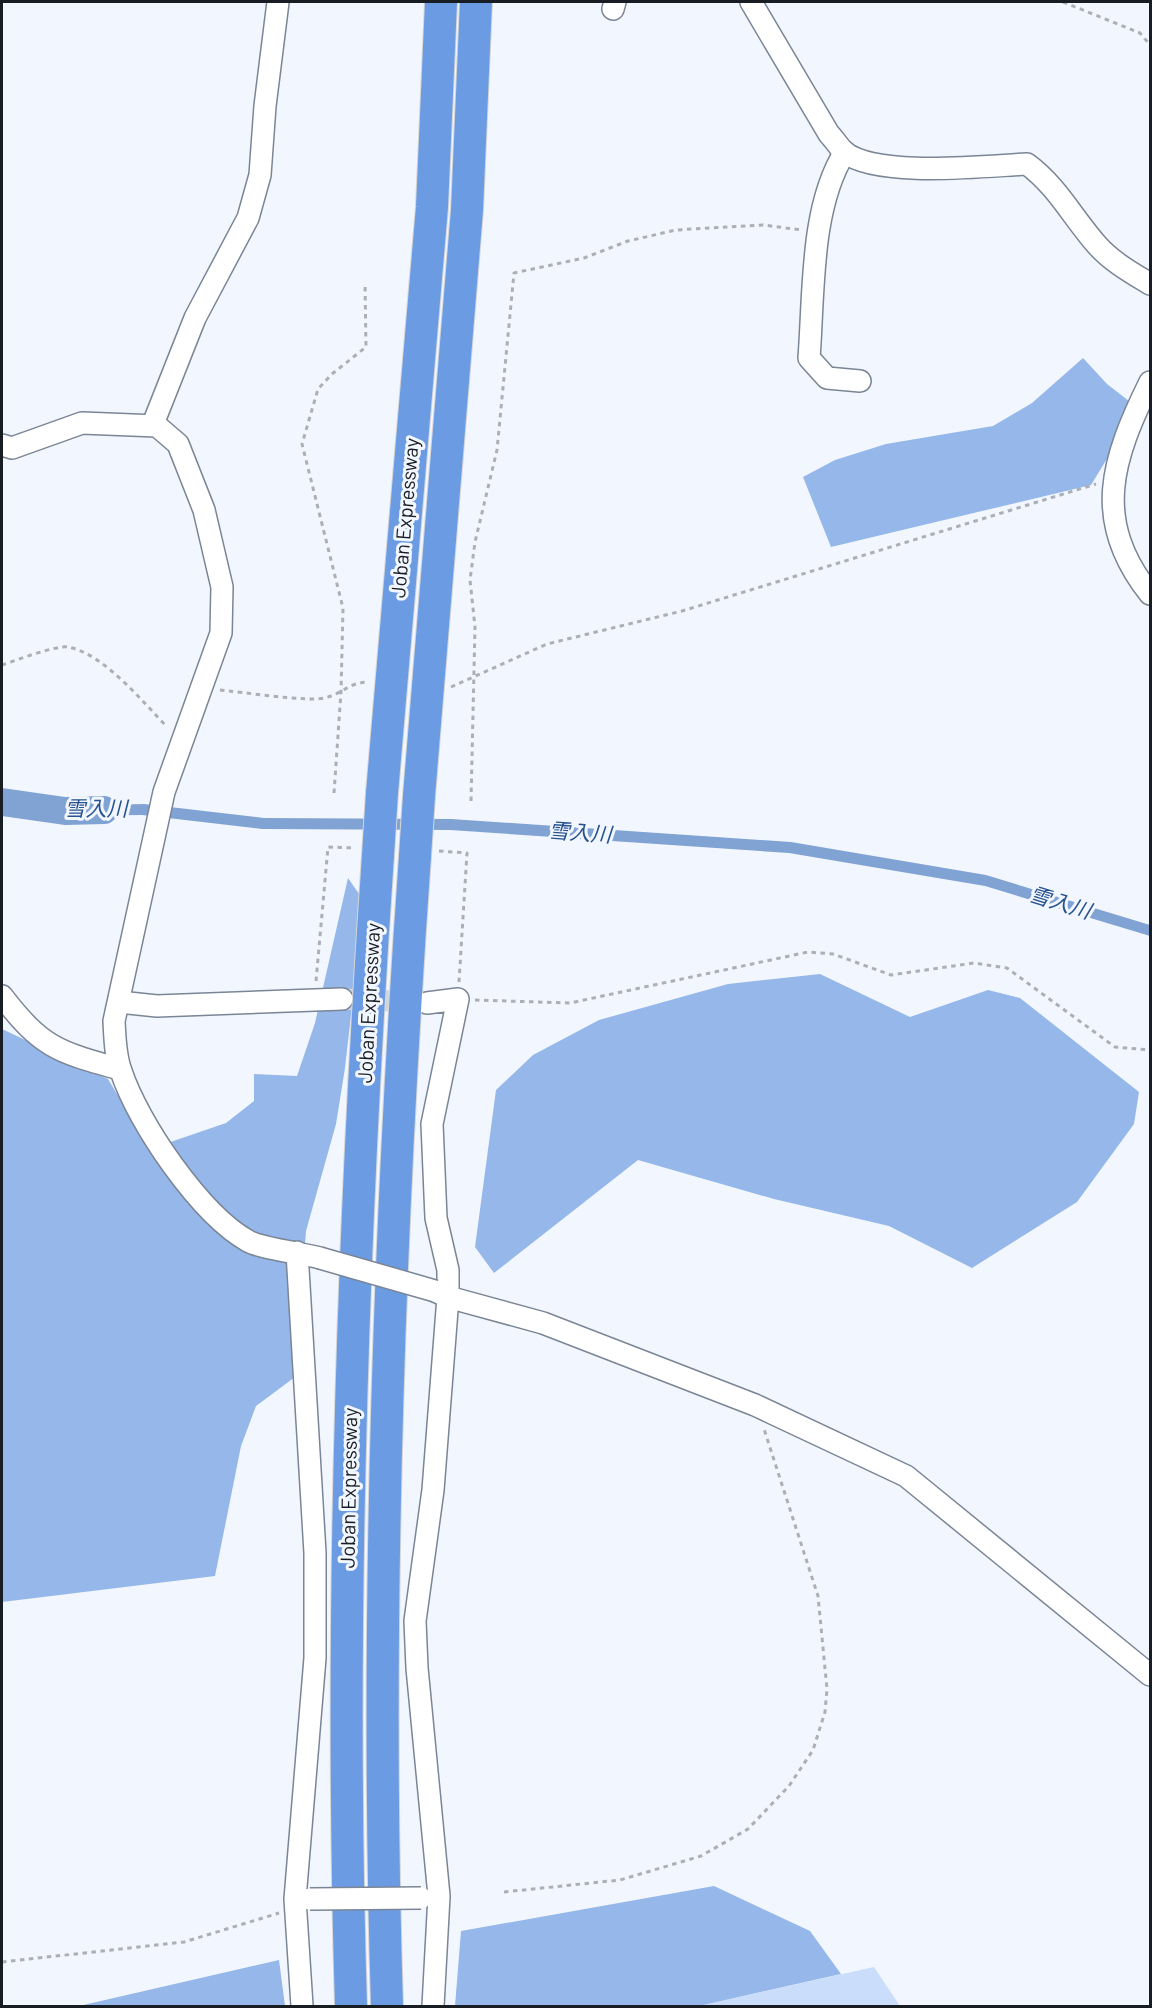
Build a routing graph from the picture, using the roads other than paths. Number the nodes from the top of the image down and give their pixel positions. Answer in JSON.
{"nodes":[{"id":1,"x":278,"y":2,"type":"edge"},
{"id":2,"x":441,"y":2,"type":"edge"},
{"id":3,"x":477,"y":2,"type":"edge"},
{"id":4,"x":490,"y":2,"type":"edge"},
{"id":5,"x":751,"y":2,"type":"edge"},
{"id":6,"x":474,"y":76,"type":"junction"},
{"id":7,"x":845,"y":152,"type":"junction"},
{"id":8,"x":1150,"y":284,"type":"edge"},
{"id":9,"x":860,"y":381,"type":"dead end"},
{"id":10,"x":1150,"y":382,"type":"edge"},
{"id":11,"x":153,"y":424,"type":"junction"},
{"id":12,"x":2,"y":445,"type":"edge"},
{"id":13,"x":1150,"y":594,"type":"edge"},
{"id":14,"x":2,"y":996,"type":"edge"},
{"id":15,"x":342,"y":999,"type":"tunnel mouth"},
{"id":16,"x":118,"y":1002,"type":"junction"},
{"id":17,"x":428,"y":1003,"type":"tunnel mouth"},
{"id":18,"x":120,"y":1069,"type":"junction"},
{"id":19,"x":297,"y":1252,"type":"junction"},
{"id":20,"x":441,"y":1294,"type":"junction"},
{"id":21,"x":1150,"y":1675,"type":"edge"},
{"id":22,"x":430,"y":1897,"type":"junction"},
{"id":23,"x":300,"y":1902,"type":"junction"},
{"id":24,"x":302,"y":2007,"type":"edge"},
{"id":25,"x":351,"y":2007,"type":"edge"},
{"id":26,"x":387,"y":2007,"type":"edge"},
{"id":27,"x":433,"y":2007,"type":"edge"}],
"edges":[{"from":1,"to":11,"type":"street"},
{"from":2,"to":25,"type":"highway","name":"Joban Expressway","bridge":true},
{"from":3,"to":6,"type":"highway","name":"Joban Expressway"},
{"from":4,"to":6,"type":"highway"},
{"from":5,"to":7,"type":"street"},
{"from":6,"to":26,"type":"highway","name":"Joban Expressway","bridge":true},
{"from":7,"to":8,"type":"street"},
{"from":7,"to":9,"type":"street"},
{"from":10,"to":13,"type":"street"},
{"from":11,"to":12,"type":"street"},
{"from":11,"to":16,"type":"street"},
{"from":14,"to":18,"type":"street"},
{"from":15,"to":16,"type":"street"},
{"from":16,"to":18,"type":"street"},
{"from":17,"to":20,"type":"street"},
{"from":18,"to":19,"type":"street"},
{"from":19,"to":20,"type":"street","bridge":true},
{"from":19,"to":23,"type":"street"},
{"from":20,"to":21,"type":"street"},
{"from":20,"to":22,"type":"street"},
{"from":22,"to":23,"type":"street","bridge":true},
{"from":22,"to":27,"type":"street"},
{"from":23,"to":24,"type":"street"}]}
